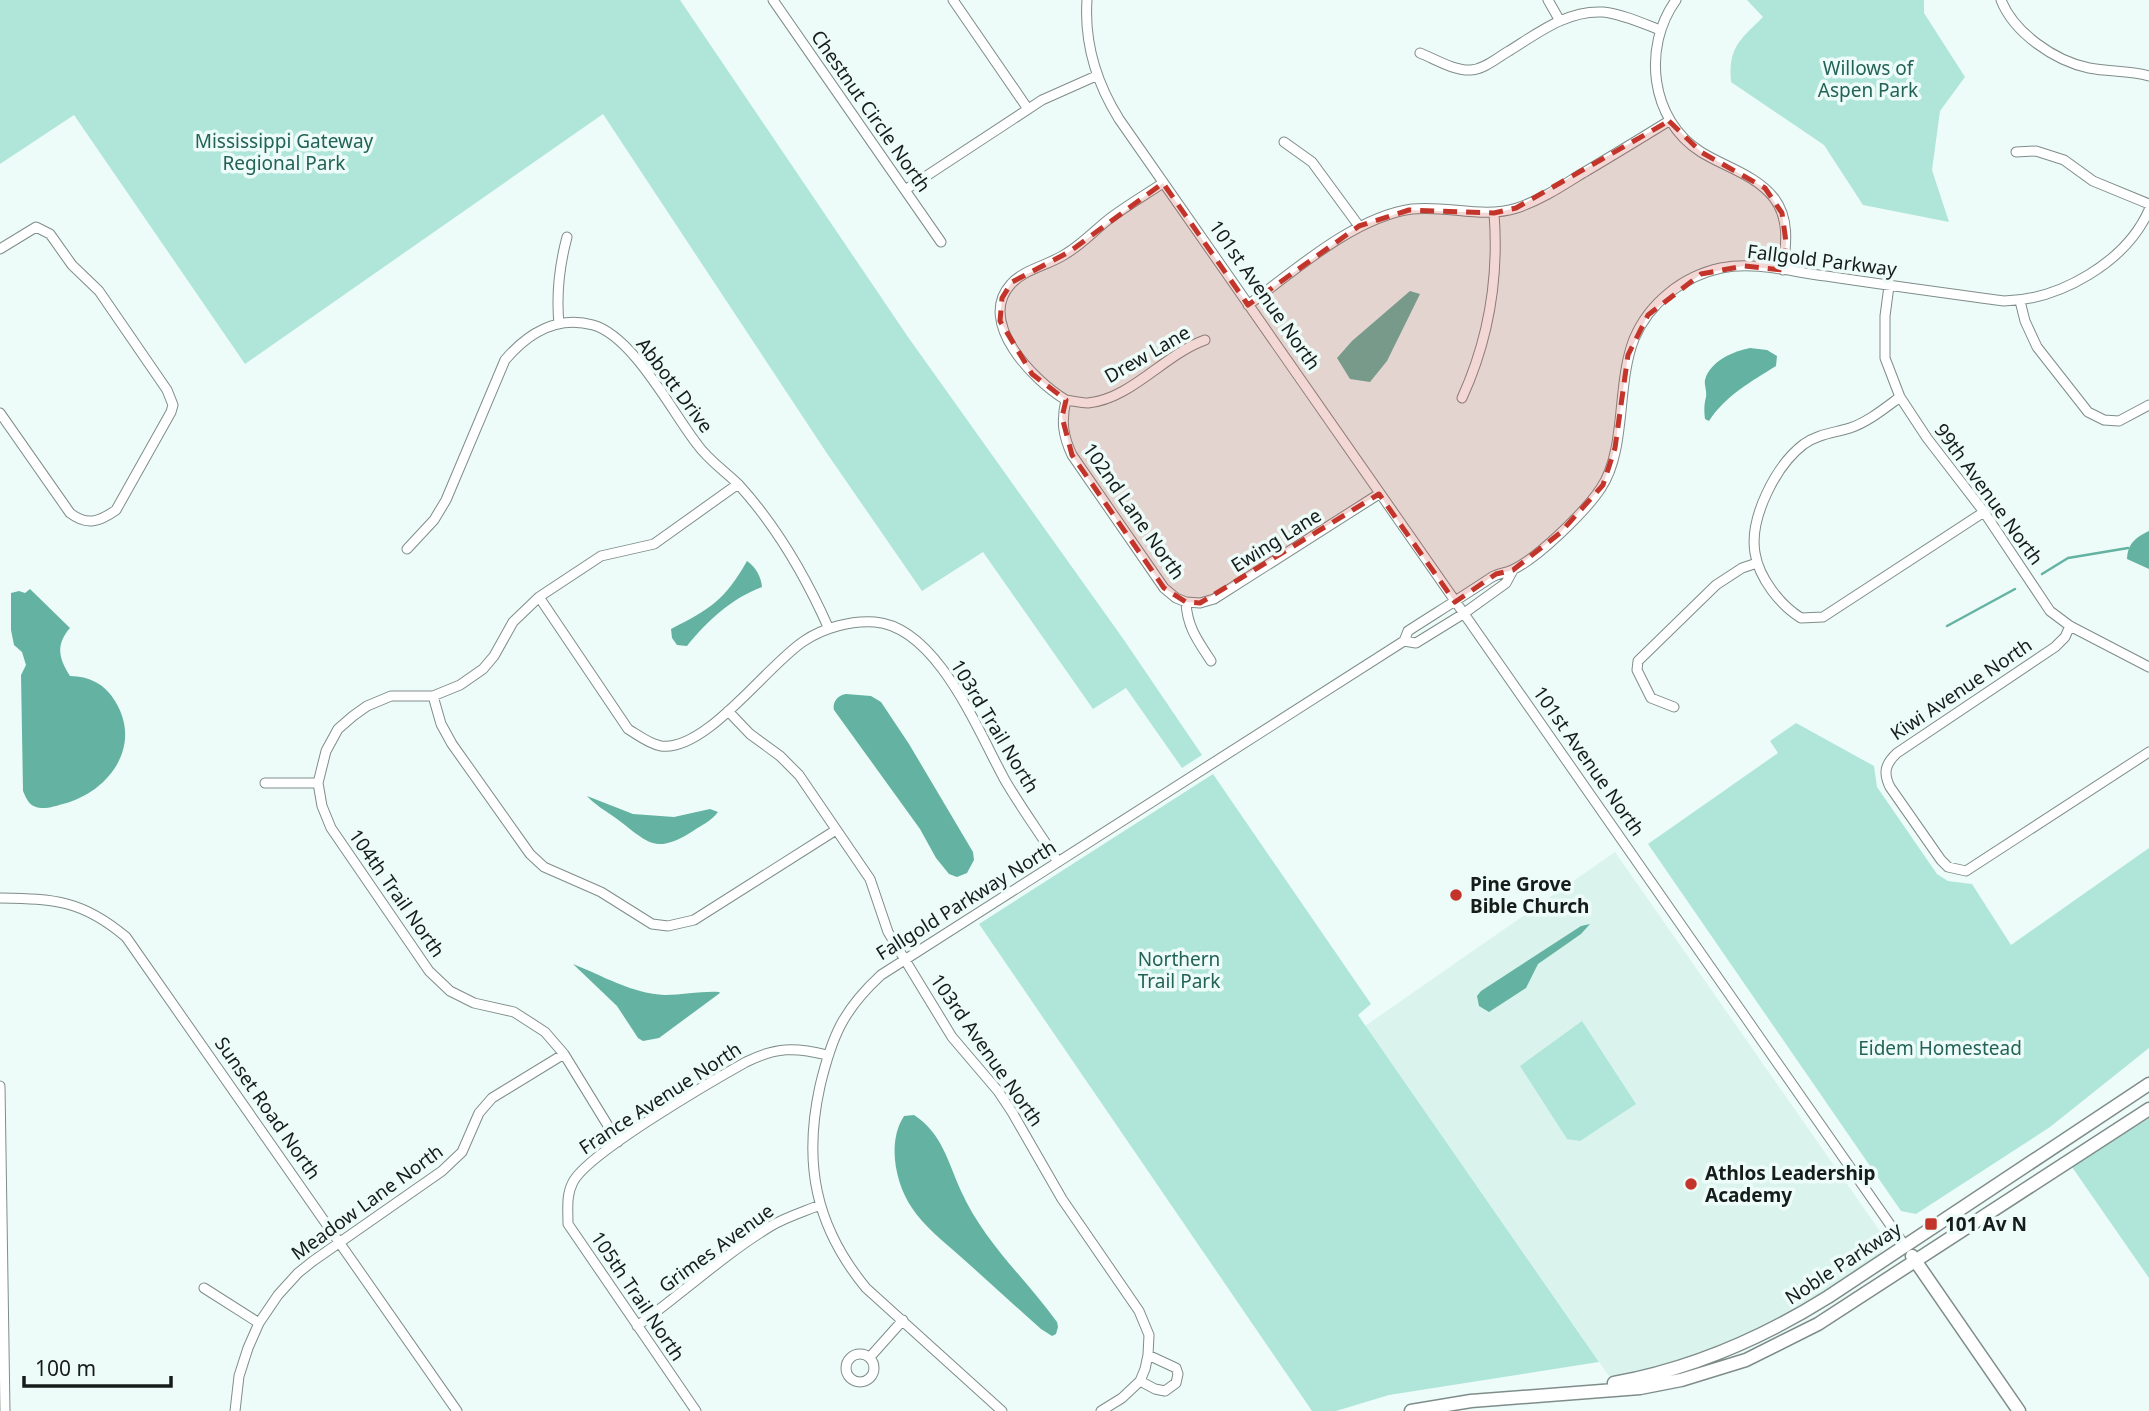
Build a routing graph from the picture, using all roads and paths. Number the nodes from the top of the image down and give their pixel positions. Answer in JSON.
{"nodes":[{"id":1,"x":773,"y":0,"type":"edge"},
{"id":2,"x":953,"y":0,"type":"edge"},
{"id":3,"x":1087,"y":0,"type":"edge"},
{"id":4,"x":1548,"y":0,"type":"edge"},
{"id":5,"x":1676,"y":0,"type":"edge"},
{"id":6,"x":2001,"y":0,"type":"edge"},
{"id":7,"x":1560,"y":21,"type":"junction"},
{"id":8,"x":1660,"y":30,"type":"junction"},
{"id":9,"x":1420,"y":53,"type":"dead end"},
{"id":10,"x":1096,"y":76,"type":"junction"},
{"id":11,"x":2149,"y":76,"type":"edge"},
{"id":12,"x":1028,"y":109,"type":"junction"},
{"id":13,"x":1670,"y":121,"type":"junction"},
{"id":14,"x":1284,"y":142,"type":"dead end"},
{"id":15,"x":2016,"y":152,"type":"dead end"},
{"id":16,"x":1163,"y":183,"type":"junction"},
{"id":17,"x":905,"y":190,"type":"junction"},
{"id":18,"x":2149,"y":204,"type":"edge"},
{"id":19,"x":2149,"y":210,"type":"edge"},
{"id":20,"x":1494,"y":213,"type":"junction"},
{"id":21,"x":1359,"y":226,"type":"junction"},
{"id":22,"x":567,"y":237,"type":"dead end"},
{"id":23,"x":941,"y":242,"type":"dead end"},
{"id":24,"x":0,"y":249,"type":"edge"},
{"id":25,"x":1783,"y":270,"type":"junction"},
{"id":26,"x":1889,"y":286,"type":"junction"},
{"id":27,"x":2020,"y":301,"type":"junction"},
{"id":28,"x":1248,"y":304,"type":"junction"},
{"id":29,"x":559,"y":324,"type":"junction"},
{"id":30,"x":1205,"y":340,"type":"dead end"},
{"id":31,"x":1900,"y":397,"type":"junction"},
{"id":32,"x":1462,"y":398,"type":"dead end"},
{"id":33,"x":1066,"y":400,"type":"junction"},
{"id":34,"x":2149,"y":405,"type":"edge"},
{"id":35,"x":0,"y":413,"type":"edge"},
{"id":36,"x":738,"y":484,"type":"junction"},
{"id":37,"x":1379,"y":494,"type":"junction"},
{"id":38,"x":1984,"y":512,"type":"junction"},
{"id":39,"x":407,"y":549,"type":"dead end"},
{"id":40,"x":1757,"y":563,"type":"junction"},
{"id":41,"x":1513,"y":570,"type":"junction"},
{"id":42,"x":539,"y":597,"type":"junction"},
{"id":43,"x":1186,"y":602,"type":"junction"},
{"id":44,"x":1455,"y":602,"type":"junction"},
{"id":45,"x":1462,"y":614,"type":"junction"},
{"id":46,"x":2070,"y":626,"type":"junction"},
{"id":47,"x":829,"y":629,"type":"junction"},
{"id":48,"x":1404,"y":641,"type":"junction"},
{"id":49,"x":1211,"y":661,"type":"dead end"},
{"id":50,"x":2149,"y":667,"type":"edge"},
{"id":51,"x":433,"y":696,"type":"junction"},
{"id":52,"x":1674,"y":707,"type":"dead end"},
{"id":53,"x":728,"y":711,"type":"junction"},
{"id":54,"x":2149,"y":752,"type":"edge"},
{"id":55,"x":265,"y":783,"type":"dead end"},
{"id":56,"x":318,"y":783,"type":"junction"},
{"id":57,"x":836,"y":830,"type":"junction"},
{"id":58,"x":1058,"y":862,"type":"junction"},
{"id":59,"x":0,"y":898,"type":"edge"},
{"id":60,"x":904,"y":960,"type":"junction"},
{"id":61,"x":564,"y":1054,"type":"junction"},
{"id":62,"x":827,"y":1055,"type":"junction"},
{"id":63,"x":2149,"y":1083,"type":"edge"},
{"id":64,"x":0,"y":1086,"type":"edge"},
{"id":65,"x":2149,"y":1109,"type":"edge"},
{"id":66,"x":618,"y":1142,"type":"junction"},
{"id":67,"x":568,"y":1196,"type":"joint"},
{"id":68,"x":820,"y":1205,"type":"junction"},
{"id":69,"x":340,"y":1242,"type":"junction"},
{"id":70,"x":1905,"y":1246,"type":"junction"},
{"id":71,"x":1916,"y":1261,"type":"junction"},
{"id":72,"x":204,"y":1288,"type":"dead end"},
{"id":73,"x":903,"y":1320,"type":"junction"},
{"id":74,"x":259,"y":1323,"type":"junction"},
{"id":75,"x":637,"y":1326,"type":"junction"},
{"id":76,"x":1148,"y":1355,"type":"junction"},
{"id":77,"x":870,"y":1357,"type":"dead end"},
{"id":78,"x":1140,"y":1381,"type":"junction"},
{"id":79,"x":1565,"y":1392,"type":"junction"},
{"id":80,"x":5,"y":1411,"type":"edge"},
{"id":81,"x":235,"y":1411,"type":"edge"},
{"id":82,"x":457,"y":1411,"type":"edge"},
{"id":83,"x":696,"y":1411,"type":"edge"},
{"id":84,"x":1002,"y":1411,"type":"edge"},
{"id":85,"x":1101,"y":1411,"type":"edge"},
{"id":86,"x":1411,"y":1411,"type":"edge"},
{"id":87,"x":2019,"y":1411,"type":"edge"}],
"edges":[{"from":1,"to":17,"type":"street","name":"Chestnut Circle North"},
{"from":2,"to":12,"type":"street"},
{"from":3,"to":10,"type":"street","name":"101st Avenue North"},
{"from":4,"to":7,"type":"street"},
{"from":5,"to":8,"type":"street"},
{"from":6,"to":11,"type":"street"},
{"from":7,"to":8,"type":"street"},
{"from":7,"to":9,"type":"street"},
{"from":8,"to":13,"type":"street"},
{"from":10,"to":12,"type":"street"},
{"from":10,"to":16,"type":"street","name":"101st Avenue North"},
{"from":12,"to":17,"type":"street"},
{"from":13,"to":20,"type":"street"},
{"from":13,"to":25,"type":"street"},
{"from":14,"to":21,"type":"street"},
{"from":15,"to":18,"type":"street"},
{"from":16,"to":28,"type":"street","name":"101st Avenue North"},
{"from":16,"to":33,"type":"street"},
{"from":17,"to":23,"type":"street","name":"Chestnut Circle North"},
{"from":19,"to":27,"type":"street","name":"Fallgold Parkway"},
{"from":20,"to":21,"type":"street"},
{"from":20,"to":32,"type":"street"},
{"from":21,"to":28,"type":"street"},
{"from":22,"to":29,"type":"street"},
{"from":24,"to":35,"type":"street"},
{"from":25,"to":26,"type":"street","name":"Fallgold Parkway"},
{"from":25,"to":41,"type":"street","name":"Fallgold Parkway"},
{"from":26,"to":27,"type":"street","name":"Fallgold Parkway"},
{"from":26,"to":31,"type":"street","name":"99th Avenue North"},
{"from":27,"to":34,"type":"street"},
{"from":28,"to":37,"type":"street","name":"101st Avenue North"},
{"from":29,"to":36,"type":"street","name":"Abbott Drive"},
{"from":29,"to":39,"type":"street","name":"Abbott Drive"},
{"from":30,"to":33,"type":"street","name":"Drew Lane"},
{"from":31,"to":38,"type":"street","name":"99th Avenue North"},
{"from":31,"to":40,"type":"street"},
{"from":33,"to":43,"type":"street","name":"102nd Lane North"},
{"from":36,"to":42,"type":"street"},
{"from":36,"to":47,"type":"street","name":"Abbott Drive"},
{"from":37,"to":43,"type":"street","name":"Ewing Lane"},
{"from":37,"to":44,"type":"street","name":"101st Avenue North"},
{"from":38,"to":40,"type":"street"},
{"from":38,"to":46,"type":"street","name":"99th Avenue North"},
{"from":40,"to":52,"type":"street"},
{"from":41,"to":44,"type":"street","name":"Fallgold Parkway North"},
{"from":41,"to":45,"type":"street","name":"Fallgold Parkway North"},
{"from":42,"to":51,"type":"street"},
{"from":42,"to":53,"type":"street","name":"103rd Trail North"},
{"from":43,"to":49,"type":"street","name":"102nd Lane North"},
{"from":44,"to":45,"type":"street","name":"101st Avenue North"},
{"from":44,"to":48,"type":"street","name":"Fallgold Parkway North"},
{"from":45,"to":48,"type":"street","name":"Fallgold Parkway North"},
{"from":45,"to":70,"type":"street","name":"101st Avenue North"},
{"from":46,"to":50,"type":"street","name":"99th Avenue North"},
{"from":46,"to":54,"type":"street","name":"Kiwi Avenue North"},
{"from":47,"to":53,"type":"street","name":"103rd Trail North"},
{"from":47,"to":58,"type":"street","name":"103rd Trail North"},
{"from":48,"to":58,"type":"street","name":"Fallgold Parkway North"},
{"from":51,"to":56,"type":"street"},
{"from":51,"to":57,"type":"street"},
{"from":53,"to":57,"type":"street","name":"103rd Avenue North"},
{"from":55,"to":56,"type":"street"},
{"from":56,"to":61,"type":"street","name":"104th Trail North"},
{"from":57,"to":60,"type":"street","name":"103rd Avenue North"},
{"from":58,"to":60,"type":"street","name":"Fallgold Parkway North"},
{"from":59,"to":69,"type":"street","name":"Sunset Road North"},
{"from":60,"to":62,"type":"street","name":"Fallgold Parkway North"},
{"from":60,"to":76,"type":"street","name":"103rd Avenue North"},
{"from":61,"to":66,"type":"street","name":"104th Trail North"},
{"from":61,"to":69,"type":"street","name":"Meadow Lane North"},
{"from":62,"to":66,"type":"street","name":"France Avenue North"},
{"from":62,"to":68,"type":"street","name":"Fallgold Parkway North"},
{"from":63,"to":70,"type":"main road","name":"Noble Parkway"},
{"from":64,"to":80,"type":"street"},
{"from":65,"to":71,"type":"main road","name":"Noble Parkway"},
{"from":66,"to":67,"type":"street","name":"France Avenue North"},
{"from":67,"to":75,"type":"street","name":"105th Trail North"},
{"from":68,"to":73,"type":"street","name":"Fallgold Parkway North"},
{"from":68,"to":75,"type":"street","name":"Grimes Avenue"},
{"from":69,"to":74,"type":"street","name":"Meadow Lane North"},
{"from":69,"to":82,"type":"street","name":"Sunset Road North"},
{"from":70,"to":71,"type":"main road","name":"101st Avenue North"},
{"from":70,"to":79,"type":"main road","name":"Noble Parkway"},
{"from":71,"to":79,"type":"main road","name":"Noble Parkway"},
{"from":71,"to":87,"type":"main road","name":"101st Avenue North"},
{"from":72,"to":74,"type":"street"},
{"from":73,"to":77,"type":"street"},
{"from":73,"to":84,"type":"street","name":"Fallgold Parkway North"},
{"from":74,"to":81,"type":"street","name":"Meadow Lane North"},
{"from":75,"to":83,"type":"street","name":"105th Trail North"},
{"from":76,"to":78,"type":"street"},
{"from":76,"to":78,"type":"street"},
{"from":78,"to":85,"type":"street"},
{"from":79,"to":86,"type":"main road","name":"Noble Parkway"}]}
